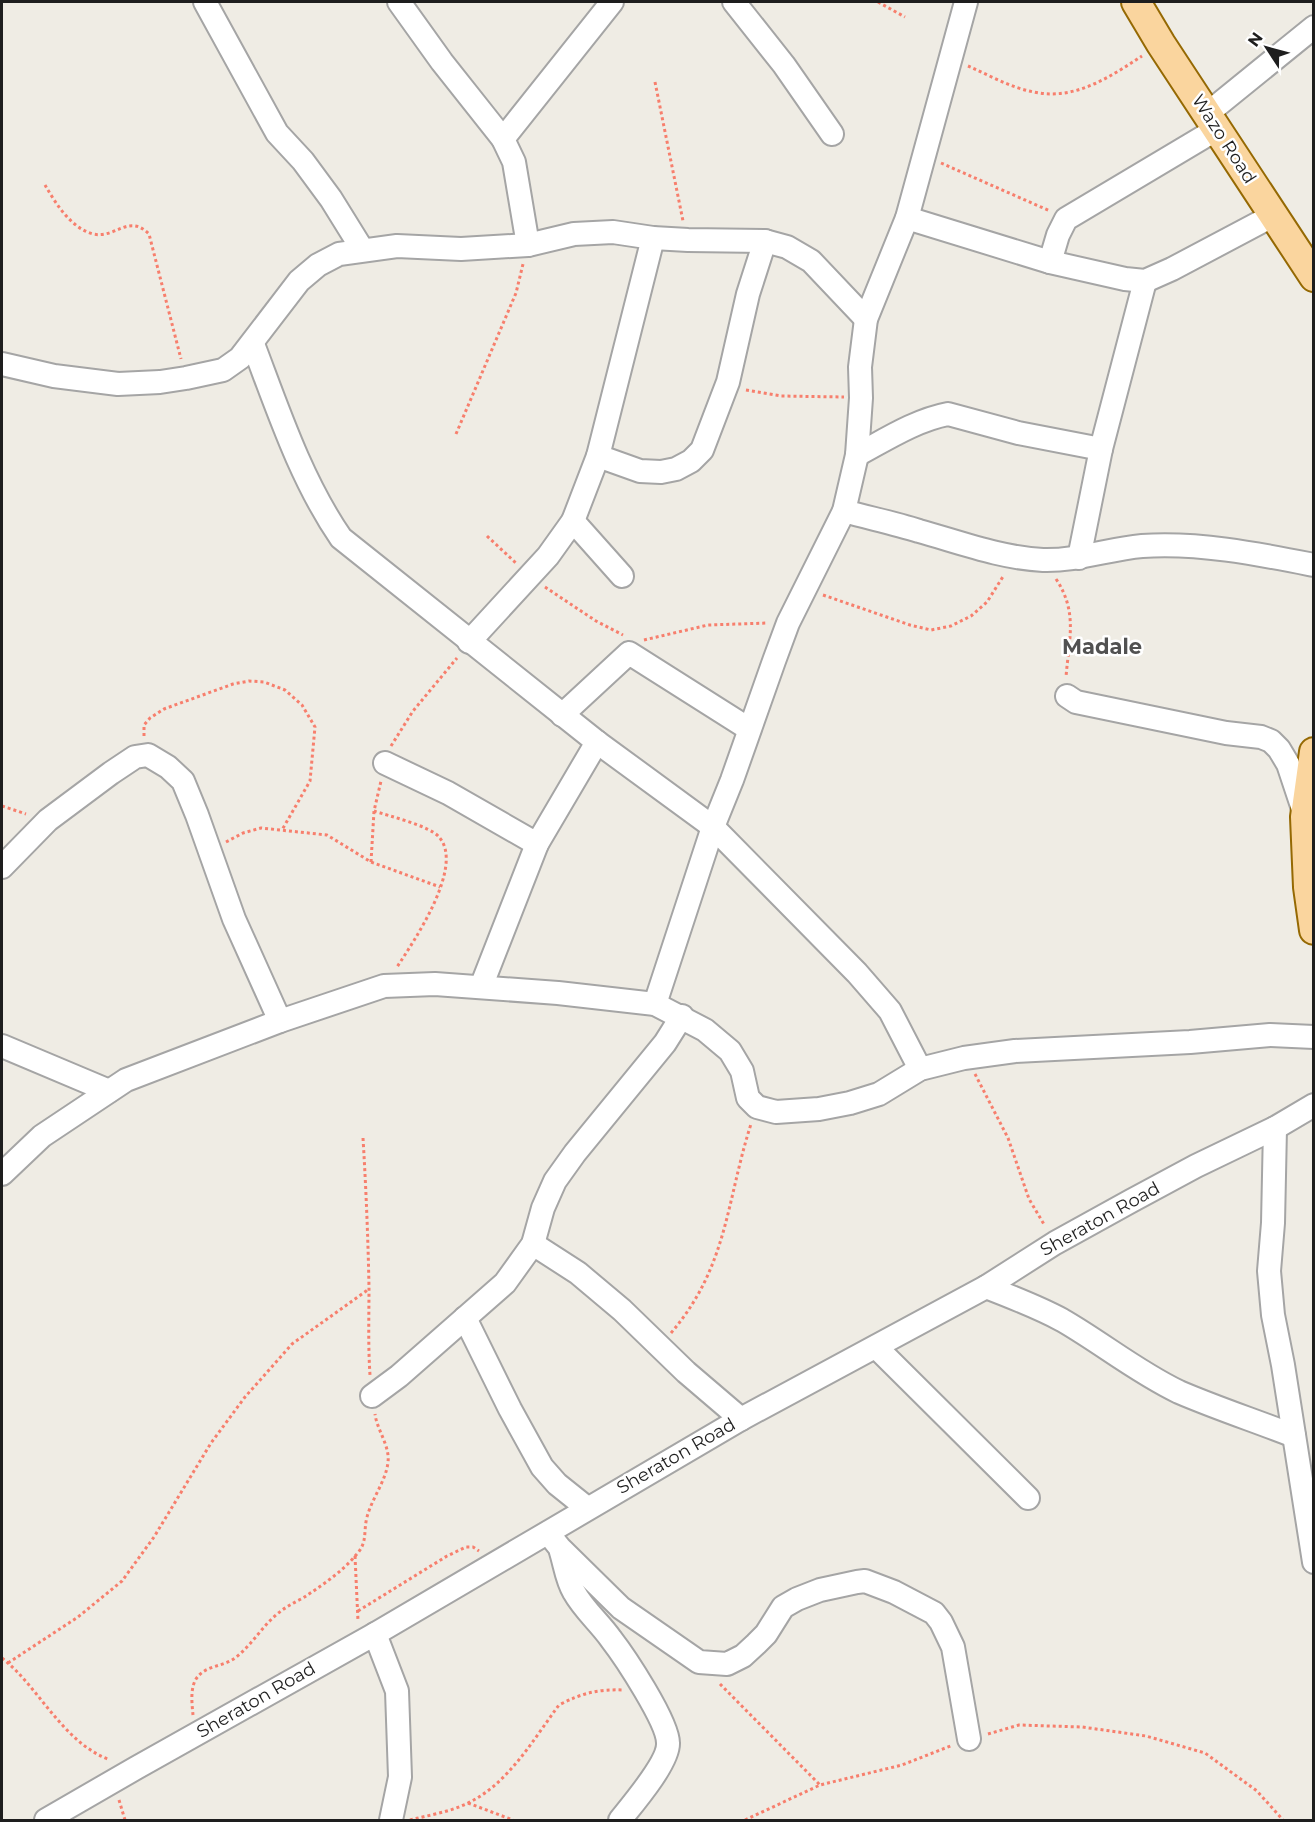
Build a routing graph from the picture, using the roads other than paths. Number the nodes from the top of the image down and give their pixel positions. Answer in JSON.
{"nodes":[{"id":1,"x":205,"y":2,"type":"edge"},
{"id":2,"x":399,"y":2,"type":"edge"},
{"id":3,"x":612,"y":2,"type":"edge"},
{"id":4,"x":734,"y":2,"type":"edge"},
{"id":5,"x":966,"y":2,"type":"edge"},
{"id":6,"x":1136,"y":2,"type":"edge"},
{"id":7,"x":1314,"y":27,"type":"edge"},
{"id":8,"x":1213,"y":121,"type":"junction"},
{"id":9,"x":832,"y":134,"type":"dead end"},
{"id":10,"x":503,"y":139,"type":"junction"},
{"id":11,"x":1274,"y":215,"type":"junction"},
{"id":12,"x":907,"y":218,"type":"junction"},
{"id":13,"x":653,"y":238,"type":"junction"},
{"id":14,"x":765,"y":241,"type":"junction"},
{"id":15,"x":528,"y":245,"type":"junction"},
{"id":16,"x":362,"y":249,"type":"junction"},
{"id":17,"x":1050,"y":262,"type":"junction"},
{"id":18,"x":1314,"y":277,"type":"edge"},
{"id":19,"x":1145,"y":281,"type":"junction"},
{"id":20,"x":866,"y":318,"type":"junction"},
{"id":21,"x":253,"y":344,"type":"junction"},
{"id":22,"x":2,"y":364,"type":"edge"},
{"id":23,"x":1101,"y":449,"type":"junction"},
{"id":24,"x":857,"y":455,"type":"junction"},
{"id":25,"x":598,"y":456,"type":"junction"},
{"id":26,"x":844,"y":511,"type":"junction"},
{"id":27,"x":573,"y":521,"type":"junction"},
{"id":28,"x":1079,"y":558,"type":"junction"},
{"id":29,"x":1314,"y":565,"type":"edge"},
{"id":30,"x":622,"y":576,"type":"dead end"},
{"id":31,"x":469,"y":642,"type":"junction"},
{"id":32,"x":1067,"y":696,"type":"road end"},
{"id":33,"x":562,"y":715,"type":"junction"},
{"id":34,"x":749,"y":729,"type":"junction"},
{"id":35,"x":597,"y":742,"type":"junction"},
{"id":36,"x":1314,"y":752,"type":"edge"},
{"id":37,"x":385,"y":763,"type":"road end"},
{"id":38,"x":1305,"y":817,"type":"junction"},
{"id":39,"x":713,"y":827,"type":"junction"},
{"id":40,"x":537,"y":844,"type":"junction"},
{"id":41,"x":2,"y":867,"type":"edge"},
{"id":42,"x":1314,"y":930,"type":"edge"},
{"id":43,"x":481,"y":987,"type":"junction"},
{"id":44,"x":655,"y":1004,"type":"junction"},
{"id":45,"x":682,"y":1016,"type":"junction"},
{"id":46,"x":280,"y":1021,"type":"junction"},
{"id":47,"x":1314,"y":1037,"type":"edge"},
{"id":48,"x":2,"y":1046,"type":"edge"},
{"id":49,"x":920,"y":1069,"type":"junction"},
{"id":50,"x":109,"y":1091,"type":"junction"},
{"id":51,"x":1314,"y":1105,"type":"edge"},
{"id":52,"x":1275,"y":1128,"type":"junction"},
{"id":53,"x":2,"y":1174,"type":"edge"},
{"id":54,"x":532,"y":1244,"type":"junction"},
{"id":55,"x":986,"y":1287,"type":"junction"},
{"id":56,"x":465,"y":1318,"type":"junction"},
{"id":57,"x":876,"y":1347,"type":"junction"},
{"id":58,"x":372,"y":1396,"type":"road end"},
{"id":59,"x":741,"y":1419,"type":"junction"},
{"id":60,"x":1294,"y":1436,"type":"junction"},
{"id":61,"x":1028,"y":1498,"type":"dead end"},
{"id":62,"x":587,"y":1508,"type":"junction"},
{"id":63,"x":554,"y":1541,"type":"junction"},
{"id":64,"x":1314,"y":1562,"type":"edge"},
{"id":65,"x":367,"y":1638,"type":"junction"},
{"id":66,"x":969,"y":1739,"type":"road end"},
{"id":67,"x":46,"y":1821,"type":"edge"},
{"id":68,"x":391,"y":1821,"type":"edge"},
{"id":69,"x":620,"y":1821,"type":"edge"}],
"edges":[{"from":1,"to":16,"type":"street"},
{"from":2,"to":10,"type":"street"},
{"from":3,"to":10,"type":"street"},
{"from":4,"to":9,"type":"street"},
{"from":5,"to":12,"type":"street"},
{"from":6,"to":8,"type":"main road","name":"Wazo Road"},
{"from":7,"to":8,"type":"street"},
{"from":8,"to":11,"type":"main road","name":"Wazo Road"},
{"from":8,"to":17,"type":"street"},
{"from":10,"to":15,"type":"street"},
{"from":11,"to":18,"type":"main road","name":"Wazo Road"},
{"from":11,"to":19,"type":"street"},
{"from":12,"to":17,"type":"street"},
{"from":12,"to":20,"type":"street"},
{"from":13,"to":14,"type":"street"},
{"from":13,"to":15,"type":"street"},
{"from":13,"to":25,"type":"street"},
{"from":14,"to":20,"type":"street"},
{"from":14,"to":25,"type":"street"},
{"from":15,"to":16,"type":"street"},
{"from":16,"to":21,"type":"street"},
{"from":17,"to":19,"type":"street"},
{"from":19,"to":23,"type":"street"},
{"from":20,"to":24,"type":"street"},
{"from":21,"to":22,"type":"street"},
{"from":21,"to":31,"type":"street"},
{"from":23,"to":24,"type":"street"},
{"from":23,"to":28,"type":"street"},
{"from":24,"to":26,"type":"street"},
{"from":25,"to":27,"type":"street"},
{"from":26,"to":28,"type":"street"},
{"from":26,"to":34,"type":"street"},
{"from":27,"to":30,"type":"street"},
{"from":27,"to":31,"type":"street"},
{"from":28,"to":29,"type":"street"},
{"from":31,"to":33,"type":"street"},
{"from":32,"to":38,"type":"street"},
{"from":33,"to":34,"type":"street"},
{"from":33,"to":35,"type":"street"},
{"from":34,"to":39,"type":"street"},
{"from":35,"to":39,"type":"street"},
{"from":35,"to":40,"type":"street"},
{"from":36,"to":38,"type":"main road"},
{"from":37,"to":40,"type":"street"},
{"from":38,"to":42,"type":"main road"},
{"from":39,"to":44,"type":"street"},
{"from":39,"to":49,"type":"street"},
{"from":40,"to":43,"type":"street"},
{"from":41,"to":46,"type":"street"},
{"from":43,"to":44,"type":"street"},
{"from":43,"to":46,"type":"street"},
{"from":44,"to":45,"type":"street"},
{"from":45,"to":49,"type":"street"},
{"from":45,"to":54,"type":"street"},
{"from":46,"to":50,"type":"street"},
{"from":47,"to":49,"type":"street"},
{"from":48,"to":50,"type":"street"},
{"from":50,"to":53,"type":"street"},
{"from":51,"to":52,"type":"street","name":"Sheraton Road"},
{"from":52,"to":55,"type":"street","name":"Sheraton Road"},
{"from":52,"to":60,"type":"street"},
{"from":54,"to":56,"type":"street"},
{"from":54,"to":59,"type":"street"},
{"from":55,"to":57,"type":"street","name":"Sheraton Road"},
{"from":55,"to":60,"type":"street"},
{"from":56,"to":58,"type":"street"},
{"from":56,"to":62,"type":"street"},
{"from":57,"to":59,"type":"street","name":"Sheraton Road"},
{"from":57,"to":61,"type":"street"},
{"from":59,"to":62,"type":"street","name":"Sheraton Road"},
{"from":60,"to":64,"type":"street"},
{"from":62,"to":63,"type":"street","name":"Sheraton Road"},
{"from":63,"to":65,"type":"street","name":"Sheraton Road"},
{"from":63,"to":66,"type":"street"},
{"from":63,"to":69,"type":"street"},
{"from":65,"to":67,"type":"street","name":"Sheraton Road"},
{"from":65,"to":68,"type":"street"}]}
